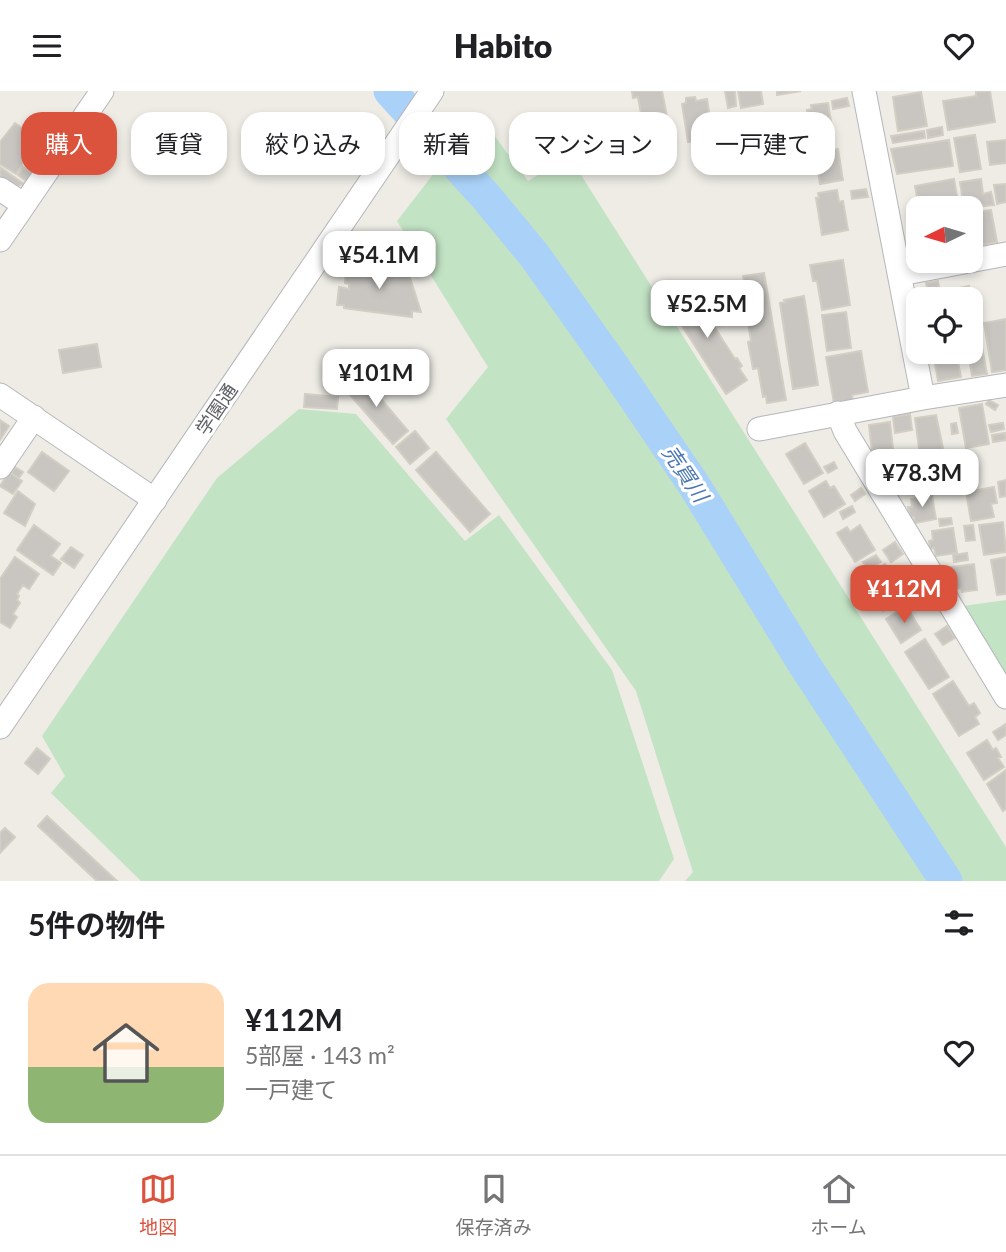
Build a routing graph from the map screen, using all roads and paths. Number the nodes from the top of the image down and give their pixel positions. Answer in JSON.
{"nodes":[{"id":1,"x":102,"y":91,"type":"edge"},
{"id":2,"x":432,"y":91,"type":"edge"},
{"id":3,"x":864,"y":91,"type":"edge"},
{"id":4,"x":0,"y":189,"type":"edge"},
{"id":5,"x":23,"y":204,"type":"junction"},
{"id":6,"x":0,"y":240,"type":"edge"},
{"id":7,"x":1006,"y":254,"type":"edge"},
{"id":8,"x":900,"y":274,"type":"junction"},
{"id":9,"x":1006,"y":385,"type":"edge"},
{"id":10,"x":0,"y":394,"type":"edge"},
{"id":11,"x":923,"y":398,"type":"junction"},
{"id":12,"x":838,"y":414,"type":"junction"},
{"id":13,"x":34,"y":417,"type":"junction"},
{"id":14,"x":759,"y":429,"type":"dead end"},
{"id":15,"x":0,"y":467,"type":"edge"},
{"id":16,"x":155,"y":500,"type":"junction"},
{"id":17,"x":1006,"y":697,"type":"edge"},
{"id":18,"x":0,"y":727,"type":"edge"}],
"edges":[{"from":1,"to":5,"type":"street"},
{"from":2,"to":16,"type":"street","name":"学園通"},
{"from":3,"to":8,"type":"street"},
{"from":4,"to":5,"type":"street"},
{"from":5,"to":6,"type":"street"},
{"from":7,"to":8,"type":"street"},
{"from":8,"to":11,"type":"street"},
{"from":9,"to":11,"type":"street"},
{"from":10,"to":13,"type":"street"},
{"from":11,"to":12,"type":"street"},
{"from":12,"to":14,"type":"street"},
{"from":12,"to":17,"type":"street"},
{"from":13,"to":15,"type":"street"},
{"from":13,"to":16,"type":"street"},
{"from":16,"to":18,"type":"street","name":"学園通"}]}
